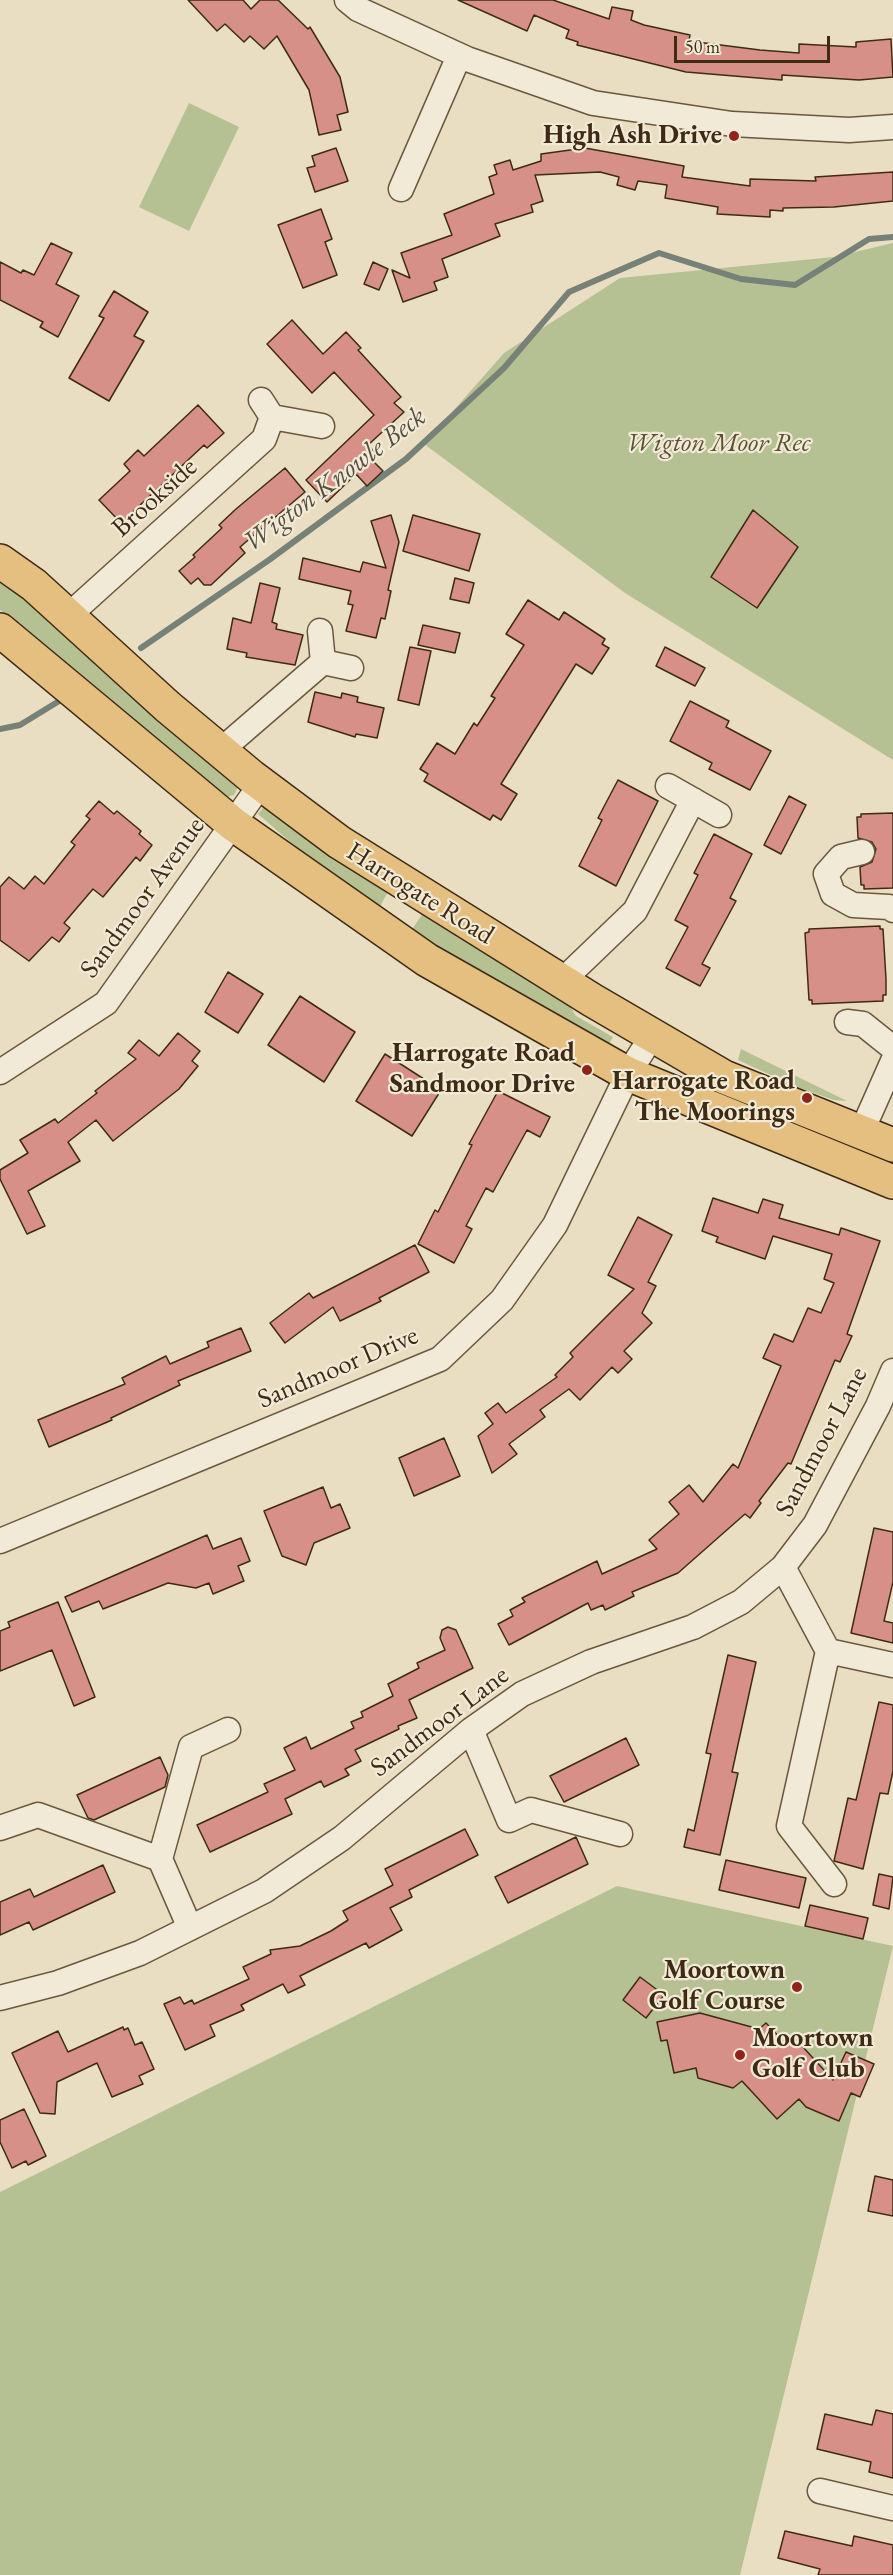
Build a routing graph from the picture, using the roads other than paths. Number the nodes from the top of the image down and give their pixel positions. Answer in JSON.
{"nodes":[{"id":1,"x":346,"y":0,"type":"edge"},
{"id":2,"x":459,"y":56,"type":"junction"},
{"id":3,"x":893,"y":127,"type":"edge"},
{"id":4,"x":401,"y":189,"type":"dead end"},
{"id":5,"x":322,"y":426,"type":"dead end"},
{"id":6,"x":0,"y":561,"type":"edge"},
{"id":7,"x":69,"y":616,"type":"junction"},
{"id":8,"x":0,"y":630,"type":"edge"},
{"id":9,"x":320,"y":631,"type":"dead end"},
{"id":10,"x":323,"y":662,"type":"junction"},
{"id":11,"x":351,"y":668,"type":"dead end"},
{"id":12,"x":220,"y":751,"type":"junction"},
{"id":13,"x":261,"y":784,"type":"junction"},
{"id":14,"x":668,"y":786,"type":"dead end"},
{"id":15,"x":693,"y":800,"type":"junction"},
{"id":16,"x":719,"y":815,"type":"dead end"},
{"id":17,"x":233,"y":824,"type":"junction"},
{"id":18,"x":862,"y":852,"type":"dead end"},
{"id":19,"x":893,"y":910,"type":"edge"},
{"id":20,"x":561,"y":982,"type":"junction"},
{"id":21,"x":847,"y":1022,"type":"dead end"},
{"id":22,"x":652,"y":1036,"type":"junction"},
{"id":23,"x":893,"y":1048,"type":"edge"},
{"id":24,"x":893,"y":1061,"type":"edge"},
{"id":25,"x":0,"y":1072,"type":"edge"},
{"id":26,"x":628,"y":1074,"type":"junction"},
{"id":27,"x":861,"y":1133,"type":"junction"},
{"id":28,"x":893,"y":1145,"type":"edge"},
{"id":29,"x":893,"y":1182,"type":"edge"},
{"id":30,"x":893,"y":1371,"type":"edge"},
{"id":31,"x":0,"y":1541,"type":"edge"},
{"id":32,"x":783,"y":1567,"type":"junction"},
{"id":33,"x":828,"y":1651,"type":"junction"},
{"id":34,"x":893,"y":1665,"type":"edge"},
{"id":35,"x":228,"y":1730,"type":"dead end"},
{"id":36,"x":471,"y":1730,"type":"junction"},
{"id":37,"x":0,"y":1828,"type":"edge"},
{"id":38,"x":620,"y":1834,"type":"dead end"},
{"id":39,"x":160,"y":1859,"type":"junction"},
{"id":40,"x":834,"y":1884,"type":"dead end"},
{"id":41,"x":190,"y":1928,"type":"junction"},
{"id":42,"x":0,"y":1998,"type":"edge"},
{"id":43,"x":820,"y":2491,"type":"dead end"},
{"id":44,"x":893,"y":2508,"type":"edge"}],
"edges":[{"from":1,"to":2,"type":"street"},
{"from":2,"to":3,"type":"street"},
{"from":2,"to":4,"type":"street"},
{"from":5,"to":7,"type":"street","name":"Brookside"},
{"from":6,"to":7,"type":"highway","name":"Harrogate Road"},
{"from":7,"to":12,"type":"highway","name":"Harrogate Road"},
{"from":8,"to":17,"type":"highway","name":"Harrogate Road"},
{"from":9,"to":10,"type":"street"},
{"from":10,"to":11,"type":"street"},
{"from":10,"to":12,"type":"street"},
{"from":12,"to":13,"type":"highway","name":"Harrogate Road"},
{"from":13,"to":17,"type":"street","name":"Sandmoor Avenue"},
{"from":13,"to":20,"type":"highway","name":"Harrogate Road"},
{"from":14,"to":15,"type":"street"},
{"from":15,"to":16,"type":"street"},
{"from":15,"to":20,"type":"street"},
{"from":17,"to":25,"type":"street","name":"Sandmoor Avenue"},
{"from":17,"to":26,"type":"highway","name":"Harrogate Road"},
{"from":18,"to":19,"type":"street"},
{"from":20,"to":22,"type":"highway","name":"Harrogate Road"},
{"from":21,"to":23,"type":"street"},
{"from":22,"to":26,"type":"street","name":"Sandmoor Drive"},
{"from":22,"to":27,"type":"highway","name":"Harrogate Road"},
{"from":24,"to":27,"type":"street"},
{"from":26,"to":29,"type":"highway","name":"Harrogate Road"},
{"from":26,"to":31,"type":"street","name":"Sandmoor Drive"},
{"from":27,"to":28,"type":"highway","name":"Harrogate Road"},
{"from":30,"to":32,"type":"street","name":"Sandmoor Lane"},
{"from":32,"to":33,"type":"street"},
{"from":32,"to":36,"type":"street","name":"Sandmoor Lane"},
{"from":33,"to":34,"type":"street"},
{"from":33,"to":40,"type":"street"},
{"from":35,"to":39,"type":"street"},
{"from":36,"to":38,"type":"street"},
{"from":36,"to":41,"type":"street","name":"Sandmoor Lane"},
{"from":37,"to":39,"type":"street"},
{"from":39,"to":41,"type":"street"},
{"from":41,"to":42,"type":"street","name":"Sandmoor Lane"},
{"from":43,"to":44,"type":"street"}]}
